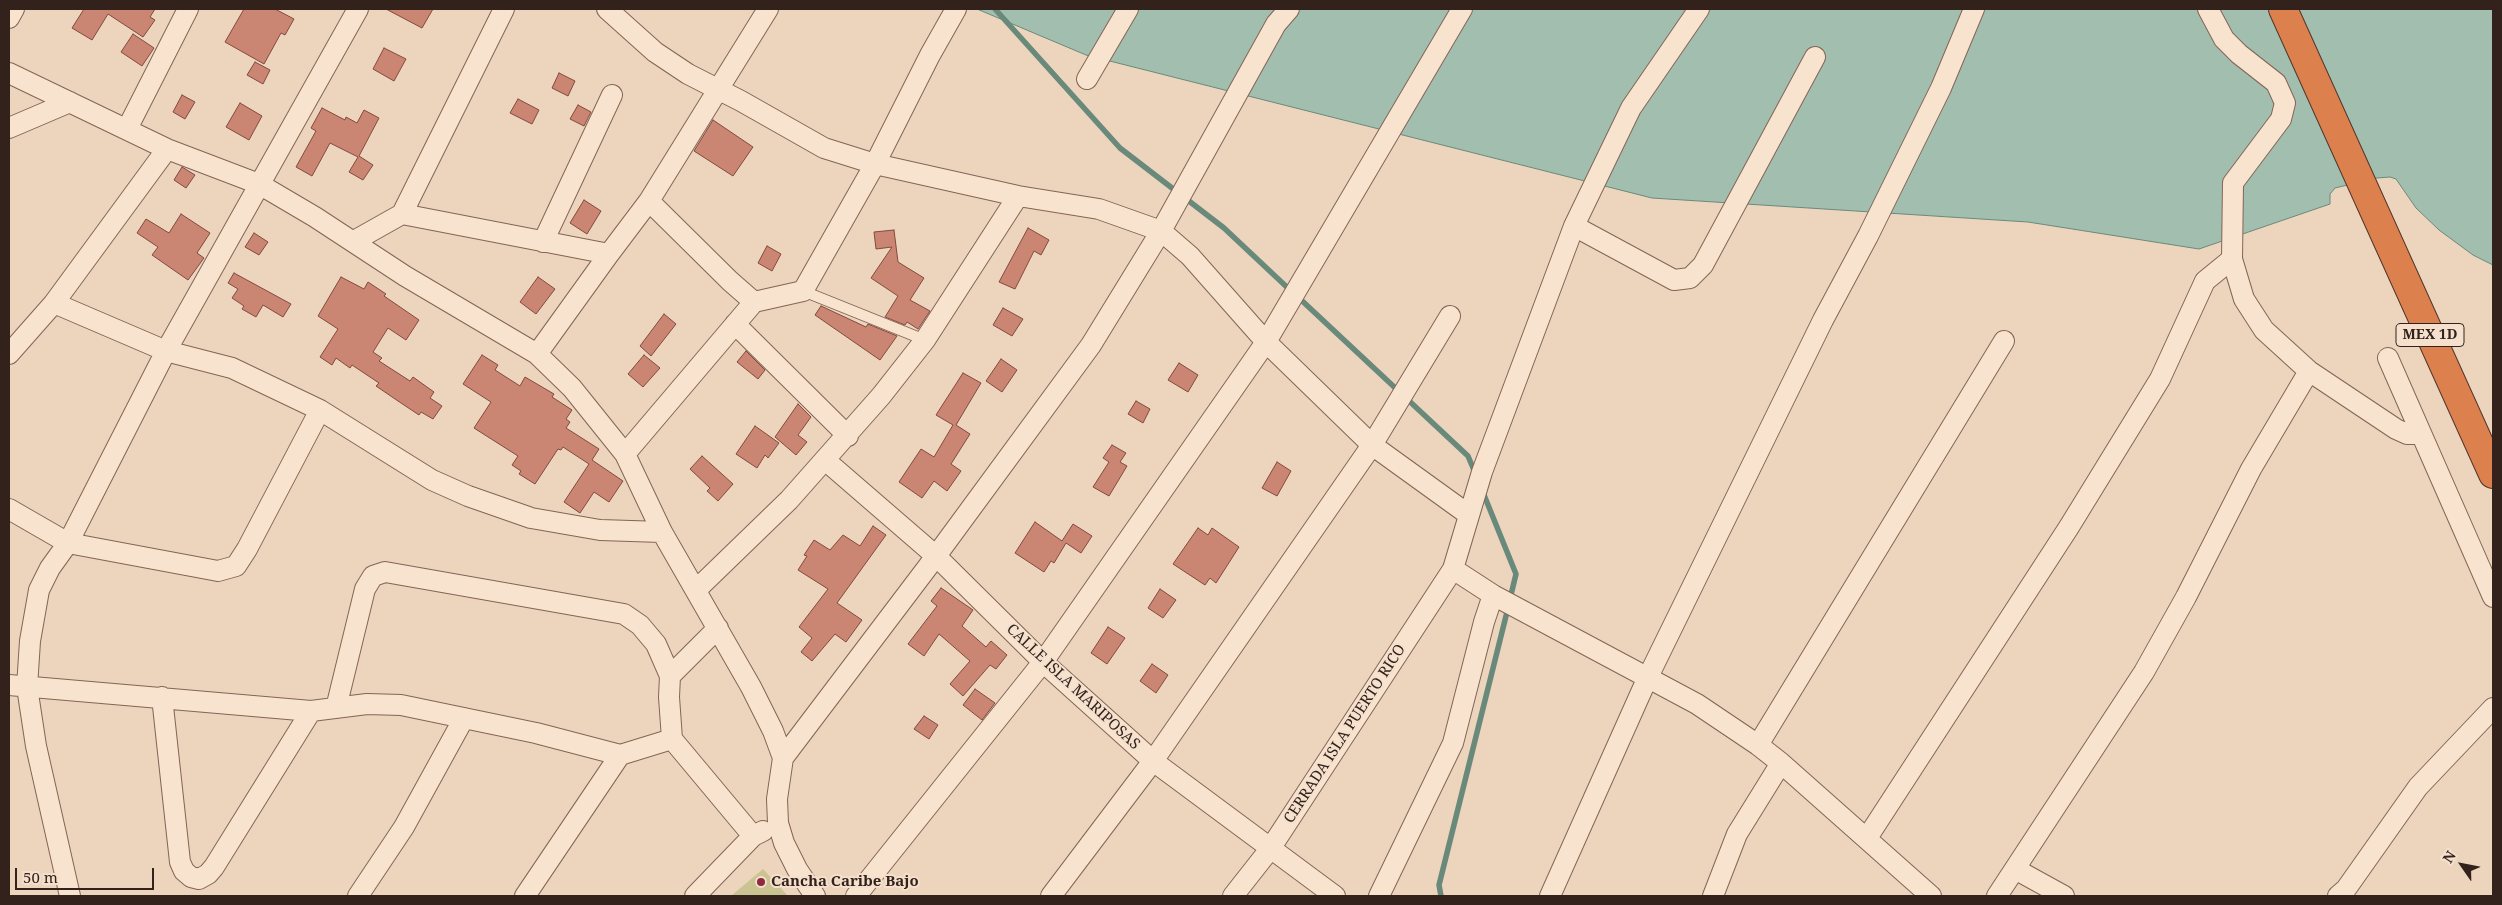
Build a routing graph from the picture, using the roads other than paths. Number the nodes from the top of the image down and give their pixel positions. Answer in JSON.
{"nodes":[{"id":1,"x":14,"y":9,"type":"edge"},
{"id":2,"x":188,"y":9,"type":"edge"},
{"id":3,"x":358,"y":9,"type":"edge"},
{"id":4,"x":504,"y":9,"type":"edge"},
{"id":5,"x":607,"y":9,"type":"edge"},
{"id":6,"x":768,"y":9,"type":"edge"},
{"id":7,"x":956,"y":9,"type":"edge"},
{"id":8,"x":1128,"y":9,"type":"edge"},
{"id":9,"x":1289,"y":9,"type":"edge"},
{"id":10,"x":1462,"y":9,"type":"edge"},
{"id":11,"x":1699,"y":9,"type":"edge"},
{"id":12,"x":1974,"y":9,"type":"edge"},
{"id":13,"x":2208,"y":9,"type":"edge"},
{"id":14,"x":2283,"y":9,"type":"edge"},
{"id":15,"x":9,"y":18,"type":"edge"},
{"id":16,"x":1815,"y":57,"type":"dead end"},
{"id":17,"x":9,"y":73,"type":"edge"},
{"id":18,"x":1087,"y":79,"type":"dead end"},
{"id":19,"x":717,"y":89,"type":"junction"},
{"id":20,"x":612,"y":95,"type":"dead end"},
{"id":21,"x":70,"y":102,"type":"junction"},
{"id":22,"x":9,"y":128,"type":"edge"},
{"id":23,"x":127,"y":130,"type":"junction"},
{"id":24,"x":167,"y":149,"type":"junction"},
{"id":25,"x":874,"y":164,"type":"junction"},
{"id":26,"x":259,"y":184,"type":"junction"},
{"id":27,"x":1018,"y":196,"type":"junction"},
{"id":28,"x":649,"y":201,"type":"junction"},
{"id":29,"x":402,"y":214,"type":"junction"},
{"id":30,"x":1574,"y":226,"type":"junction"},
{"id":31,"x":1161,"y":230,"type":"junction"},
{"id":32,"x":354,"y":241,"type":"junction"},
{"id":33,"x":543,"y":242,"type":"junction"},
{"id":34,"x":609,"y":254,"type":"junction"},
{"id":35,"x":2232,"y":260,"type":"junction"},
{"id":36,"x":803,"y":291,"type":"junction"},
{"id":37,"x":754,"y":302,"type":"junction"},
{"id":38,"x":54,"y":303,"type":"junction"},
{"id":39,"x":1450,"y":316,"type":"dead end"},
{"id":40,"x":735,"y":324,"type":"junction"},
{"id":41,"x":925,"y":340,"type":"junction"},
{"id":42,"x":2004,"y":341,"type":"dead end"},
{"id":43,"x":1266,"y":342,"type":"junction"},
{"id":44,"x":166,"y":352,"type":"junction"},
{"id":45,"x":9,"y":354,"type":"edge"},
{"id":46,"x":537,"y":354,"type":"junction"},
{"id":47,"x":2388,"y":358,"type":"dead end"},
{"id":48,"x":2309,"y":371,"type":"junction"},
{"id":49,"x":320,"y":410,"type":"junction"},
{"id":50,"x":2421,"y":434,"type":"junction"},
{"id":51,"x":848,"y":436,"type":"junction"},
{"id":52,"x":1372,"y":445,"type":"junction"},
{"id":53,"x":625,"y":454,"type":"junction"},
{"id":54,"x":825,"y":460,"type":"junction"},
{"id":55,"x":2493,"y":474,"type":"edge"},
{"id":56,"x":9,"y":509,"type":"edge"},
{"id":57,"x":1469,"y":516,"type":"junction"},
{"id":58,"x":662,"y":532,"type":"junction"},
{"id":59,"x":68,"y":543,"type":"junction"},
{"id":60,"x":936,"y":556,"type":"junction"},
{"id":61,"x":1452,"y":569,"type":"junction"},
{"id":62,"x":696,"y":590,"type":"junction"},
{"id":63,"x":1493,"y":594,"type":"junction"},
{"id":64,"x":2493,"y":597,"type":"edge"},
{"id":65,"x":718,"y":628,"type":"junction"},
{"id":66,"x":1043,"y":662,"type":"junction"},
{"id":67,"x":670,"y":676,"type":"junction"},
{"id":68,"x":1647,"y":679,"type":"junction"},
{"id":69,"x":18,"y":686,"type":"edge"},
{"id":70,"x":162,"y":697,"type":"junction"},
{"id":71,"x":336,"y":708,"type":"junction"},
{"id":72,"x":2493,"y":708,"type":"edge"},
{"id":73,"x":311,"y":711,"type":"junction"},
{"id":74,"x":464,"y":718,"type":"junction"},
{"id":75,"x":672,"y":739,"type":"junction"},
{"id":76,"x":1758,"y":745,"type":"junction"},
{"id":77,"x":620,"y":755,"type":"junction"},
{"id":78,"x":783,"y":758,"type":"junction"},
{"id":79,"x":1153,"y":761,"type":"junction"},
{"id":80,"x":1781,"y":763,"type":"junction"},
{"id":81,"x":778,"y":823,"type":"junction"},
{"id":82,"x":752,"y":836,"type":"junction"},
{"id":83,"x":1867,"y":838,"type":"junction"},
{"id":84,"x":1270,"y":849,"type":"junction"},
{"id":85,"x":2015,"y":869,"type":"junction"},
{"id":86,"x":70,"y":896,"type":"edge"},
{"id":87,"x":358,"y":896,"type":"edge"},
{"id":88,"x":525,"y":896,"type":"edge"},
{"id":89,"x":695,"y":896,"type":"edge"},
{"id":90,"x":814,"y":896,"type":"edge"},
{"id":91,"x":856,"y":896,"type":"edge"},
{"id":92,"x":1051,"y":896,"type":"edge"},
{"id":93,"x":1233,"y":896,"type":"edge"},
{"id":94,"x":1335,"y":896,"type":"edge"},
{"id":95,"x":1379,"y":896,"type":"edge"},
{"id":96,"x":1550,"y":896,"type":"edge"},
{"id":97,"x":1713,"y":896,"type":"edge"},
{"id":98,"x":1931,"y":896,"type":"edge"},
{"id":99,"x":1997,"y":896,"type":"edge"},
{"id":100,"x":2064,"y":896,"type":"edge"},
{"id":101,"x":2338,"y":896,"type":"edge"}],
"edges":[{"from":1,"to":15,"type":"street"},
{"from":2,"to":23,"type":"street"},
{"from":3,"to":26,"type":"street"},
{"from":4,"to":29,"type":"street"},
{"from":5,"to":19,"type":"street"},
{"from":6,"to":19,"type":"street"},
{"from":7,"to":25,"type":"street"},
{"from":8,"to":18,"type":"street"},
{"from":9,"to":31,"type":"street"},
{"from":10,"to":43,"type":"street"},
{"from":11,"to":30,"type":"street","name":"CERRADA ISLA PUERTO RICO"},
{"from":12,"to":68,"type":"street"},
{"from":13,"to":35,"type":"street"},
{"from":14,"to":55,"type":"highway","number":"MEX 1D"},
{"from":16,"to":30,"type":"street"},
{"from":17,"to":21,"type":"street"},
{"from":19,"to":25,"type":"street"},
{"from":19,"to":28,"type":"street"},
{"from":20,"to":33,"type":"street"},
{"from":21,"to":22,"type":"street"},
{"from":21,"to":23,"type":"street"},
{"from":23,"to":24,"type":"street"},
{"from":24,"to":26,"type":"street"},
{"from":24,"to":38,"type":"street"},
{"from":25,"to":27,"type":"street"},
{"from":25,"to":36,"type":"street"},
{"from":26,"to":32,"type":"street"},
{"from":26,"to":44,"type":"street"},
{"from":27,"to":31,"type":"street"},
{"from":27,"to":41,"type":"street"},
{"from":28,"to":34,"type":"street"},
{"from":28,"to":37,"type":"street"},
{"from":29,"to":32,"type":"street"},
{"from":29,"to":33,"type":"street"},
{"from":30,"to":57,"type":"street","name":"CERRADA ISLA PUERTO RICO"},
{"from":31,"to":43,"type":"street"},
{"from":31,"to":60,"type":"street"},
{"from":32,"to":46,"type":"street"},
{"from":33,"to":34,"type":"street"},
{"from":34,"to":46,"type":"street"},
{"from":35,"to":48,"type":"street"},
{"from":35,"to":83,"type":"street"},
{"from":36,"to":37,"type":"street"},
{"from":36,"to":41,"type":"lane"},
{"from":37,"to":40,"type":"street"},
{"from":38,"to":44,"type":"street"},
{"from":38,"to":45,"type":"street"},
{"from":39,"to":52,"type":"street"},
{"from":40,"to":51,"type":"street"},
{"from":40,"to":53,"type":"street"},
{"from":41,"to":51,"type":"street"},
{"from":42,"to":76,"type":"street"},
{"from":43,"to":52,"type":"street"},
{"from":43,"to":66,"type":"street"},
{"from":44,"to":49,"type":"street"},
{"from":44,"to":59,"type":"street"},
{"from":46,"to":53,"type":"street"},
{"from":47,"to":50,"type":"street"},
{"from":48,"to":50,"type":"street"},
{"from":48,"to":85,"type":"street"},
{"from":49,"to":58,"type":"street"},
{"from":49,"to":59,"type":"street"},
{"from":50,"to":64,"type":"street"},
{"from":51,"to":54,"type":"street"},
{"from":52,"to":57,"type":"street"},
{"from":52,"to":79,"type":"street"},
{"from":53,"to":58,"type":"street"},
{"from":54,"to":60,"type":"street","name":"CALLE ISLA MARIPOSAS"},
{"from":54,"to":62,"type":"street"},
{"from":56,"to":59,"type":"street"},
{"from":57,"to":61,"type":"street","name":"CERRADA ISLA PUERTO RICO"},
{"from":58,"to":62,"type":"street"},
{"from":59,"to":69,"type":"street"},
{"from":60,"to":66,"type":"street","name":"CALLE ISLA MARIPOSAS"},
{"from":60,"to":78,"type":"street"},
{"from":61,"to":63,"type":"street"},
{"from":61,"to":84,"type":"street","name":"CERRADA ISLA PUERTO RICO"},
{"from":62,"to":65,"type":"street"},
{"from":63,"to":68,"type":"street"},
{"from":63,"to":95,"type":"street"},
{"from":65,"to":67,"type":"street"},
{"from":65,"to":78,"type":"street"},
{"from":66,"to":79,"type":"street","name":"CALLE ISLA MARIPOSAS"},
{"from":66,"to":91,"type":"street"},
{"from":67,"to":71,"type":"street"},
{"from":67,"to":75,"type":"street"},
{"from":68,"to":76,"type":"street"},
{"from":68,"to":96,"type":"street"},
{"from":69,"to":70,"type":"street"},
{"from":69,"to":86,"type":"street"},
{"from":70,"to":73,"type":"street"},
{"from":70,"to":73,"type":"street"},
{"from":71,"to":73,"type":"street"},
{"from":71,"to":74,"type":"street"},
{"from":72,"to":101,"type":"street"},
{"from":74,"to":77,"type":"street"},
{"from":74,"to":87,"type":"street"},
{"from":75,"to":77,"type":"street"},
{"from":75,"to":82,"type":"street"},
{"from":76,"to":80,"type":"street"},
{"from":77,"to":88,"type":"street"},
{"from":78,"to":81,"type":"street"},
{"from":79,"to":84,"type":"street","name":"CALLE ISLA MARIPOSAS"},
{"from":79,"to":92,"type":"street"},
{"from":80,"to":83,"type":"street"},
{"from":80,"to":97,"type":"street"},
{"from":81,"to":82,"type":"street"},
{"from":81,"to":90,"type":"street"},
{"from":82,"to":89,"type":"street"},
{"from":83,"to":98,"type":"street"},
{"from":84,"to":93,"type":"street","name":"CERRADA ISLA PUERTO RICO"},
{"from":84,"to":94,"type":"street","name":"CALLE ISLA MARIPOSAS"},
{"from":85,"to":99,"type":"street"},
{"from":85,"to":100,"type":"street"}]}
